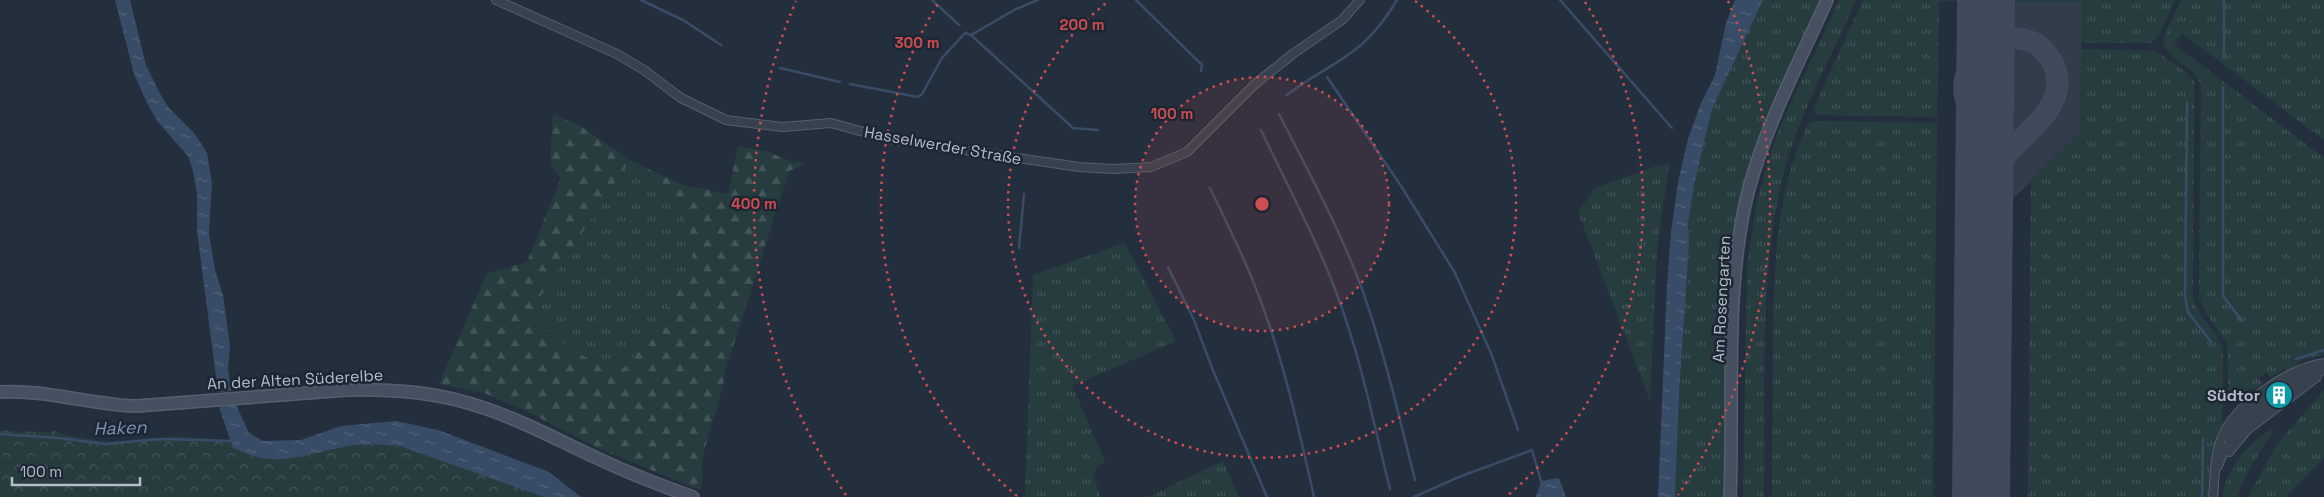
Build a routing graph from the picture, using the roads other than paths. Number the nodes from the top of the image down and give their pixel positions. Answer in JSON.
{"nodes":[{"id":1,"x":496,"y":0,"type":"edge"},
{"id":2,"x":1360,"y":0,"type":"edge"},
{"id":3,"x":1827,"y":0,"type":"edge"},
{"id":4,"x":2324,"y":367,"type":"edge"},
{"id":5,"x":0,"y":392,"type":"edge"},
{"id":6,"x":2215,"y":480,"type":"junction"},
{"id":7,"x":693,"y":497,"type":"edge"},
{"id":8,"x":1730,"y":497,"type":"edge"},
{"id":9,"x":2213,"y":497,"type":"edge"}],
"edges":[{"from":1,"to":2,"type":"street","name":"Hasselwerder Straße"},
{"from":3,"to":8,"type":"main road","name":"Am Rosengarten"},
{"from":4,"to":6,"type":"street"},
{"from":4,"to":6,"type":"street"},
{"from":5,"to":7,"type":"main road","name":"An der Alten Süderelbe"},
{"from":6,"to":9,"type":"street"}]}
